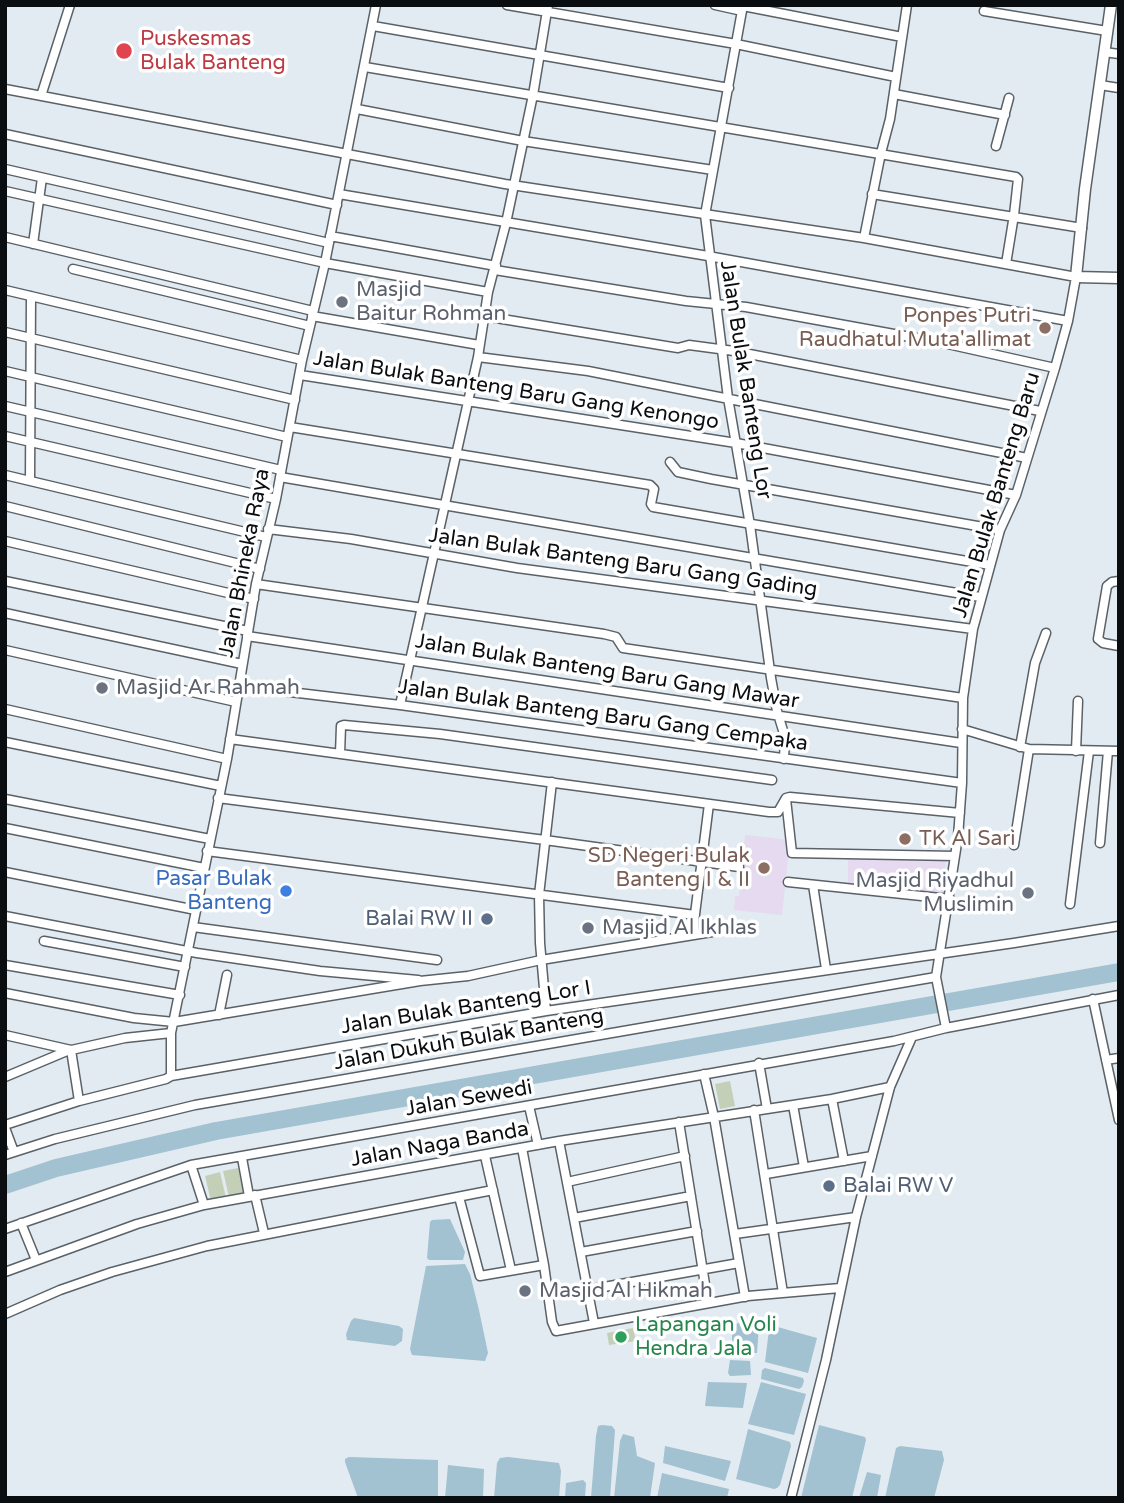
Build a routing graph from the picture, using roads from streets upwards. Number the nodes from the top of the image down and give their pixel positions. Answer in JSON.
{"nodes":[{"id":1,"x":71,"y":5,"type":"edge"},
{"id":2,"x":376,"y":5,"type":"edge"},
{"id":3,"x":507,"y":5,"type":"edge"},
{"id":4,"x":715,"y":5,"type":"edge"},
{"id":5,"x":906,"y":5,"type":"edge"},
{"id":6,"x":743,"y":8,"type":"edge"},
{"id":7,"x":548,"y":9,"type":"edge"},
{"id":8,"x":984,"y":11,"type":"dead end"},
{"id":9,"x":1113,"y":11,"type":"edge"},
{"id":10,"x":373,"y":26,"type":"junction"},
{"id":11,"x":1107,"y":31,"type":"junction"},
{"id":12,"x":902,"y":37,"type":"junction"},
{"id":13,"x":736,"y":44,"type":"junction"},
{"id":14,"x":1104,"y":52,"type":"junction"},
{"id":15,"x":1119,"y":54,"type":"edge"},
{"id":16,"x":540,"y":55,"type":"junction"},
{"id":17,"x":365,"y":67,"type":"junction"},
{"id":18,"x":896,"y":77,"type":"junction"},
{"id":19,"x":1100,"y":85,"type":"junction"},
{"id":20,"x":729,"y":88,"type":"junction"},
{"id":21,"x":1119,"y":88,"type":"edge"},
{"id":22,"x":5,"y":89,"type":"edge"},
{"id":23,"x":894,"y":94,"type":"junction"},
{"id":24,"x":533,"y":95,"type":"junction"},
{"id":25,"x":41,"y":96,"type":"junction"},
{"id":26,"x":1009,"y":98,"type":"dead end"},
{"id":27,"x":357,"y":109,"type":"junction"},
{"id":28,"x":1005,"y":115,"type":"junction"},
{"id":29,"x":722,"y":127,"type":"junction"},
{"id":30,"x":5,"y":134,"type":"edge"},
{"id":31,"x":523,"y":141,"type":"junction"},
{"id":32,"x":996,"y":146,"type":"dead end"},
{"id":33,"x":347,"y":153,"type":"junction"},
{"id":34,"x":881,"y":153,"type":"junction"},
{"id":35,"x":5,"y":169,"type":"edge"},
{"id":36,"x":713,"y":170,"type":"junction"},
{"id":37,"x":42,"y":178,"type":"junction"},
{"id":38,"x":510,"y":184,"type":"junction"},
{"id":39,"x":5,"y":191,"type":"edge"},
{"id":40,"x":339,"y":194,"type":"junction"},
{"id":41,"x":872,"y":194,"type":"junction"},
{"id":42,"x":40,"y":198,"type":"junction"},
{"id":43,"x":337,"y":205,"type":"junction"},
{"id":44,"x":705,"y":215,"type":"junction"},
{"id":45,"x":1014,"y":215,"type":"junction"},
{"id":46,"x":506,"y":223,"type":"junction"},
{"id":47,"x":1082,"y":228,"type":"junction"},
{"id":48,"x":5,"y":237,"type":"edge"},
{"id":49,"x":864,"y":238,"type":"junction"},
{"id":50,"x":329,"y":239,"type":"junction"},
{"id":51,"x":33,"y":244,"type":"junction"},
{"id":52,"x":708,"y":256,"type":"junction"},
{"id":53,"x":325,"y":262,"type":"junction"},
{"id":54,"x":1006,"y":264,"type":"junction"},
{"id":55,"x":495,"y":268,"type":"junction"},
{"id":56,"x":73,"y":269,"type":"dead end"},
{"id":57,"x":1081,"y":277,"type":"junction"},
{"id":58,"x":1119,"y":278,"type":"edge"},
{"id":59,"x":5,"y":290,"type":"edge"},
{"id":60,"x":488,"y":292,"type":"junction"},
{"id":61,"x":31,"y":296,"type":"junction"},
{"id":62,"x":715,"y":304,"type":"junction"},
{"id":63,"x":313,"y":313,"type":"junction"},
{"id":64,"x":484,"y":316,"type":"junction"},
{"id":65,"x":1068,"y":321,"type":"junction"},
{"id":66,"x":310,"y":326,"type":"junction"},
{"id":67,"x":5,"y":332,"type":"edge"},
{"id":68,"x":32,"y":338,"type":"junction"},
{"id":69,"x":480,"y":345,"type":"junction"},
{"id":70,"x":722,"y":351,"type":"junction"},
{"id":71,"x":478,"y":357,"type":"junction"},
{"id":72,"x":302,"y":360,"type":"junction"},
{"id":73,"x":1055,"y":368,"type":"junction"},
{"id":74,"x":5,"y":371,"type":"edge"},
{"id":75,"x":300,"y":375,"type":"junction"},
{"id":76,"x":32,"y":377,"type":"junction"},
{"id":77,"x":727,"y":398,"type":"junction"},
{"id":78,"x":295,"y":400,"type":"junction"},
{"id":79,"x":467,"y":401,"type":"junction"},
{"id":80,"x":5,"y":406,"type":"edge"},
{"id":81,"x":1040,"y":411,"type":"junction"},
{"id":82,"x":31,"y":413,"type":"junction"},
{"id":83,"x":290,"y":427,"type":"junction"},
{"id":84,"x":5,"y":436,"type":"edge"},
{"id":85,"x":287,"y":437,"type":"junction"},
{"id":86,"x":31,"y":442,"type":"junction"},
{"id":87,"x":736,"y":443,"type":"junction"},
{"id":88,"x":456,"y":454,"type":"junction"},
{"id":89,"x":1027,"y":458,"type":"junction"},
{"id":90,"x":670,"y":462,"type":"dead end"},
{"id":91,"x":281,"y":473,"type":"junction"},
{"id":92,"x":5,"y":475,"type":"edge"},
{"id":93,"x":30,"y":481,"type":"junction"},
{"id":94,"x":742,"y":485,"type":"junction"},
{"id":95,"x":1016,"y":495,"type":"junction"},
{"id":96,"x":276,"y":499,"type":"junction"},
{"id":97,"x":444,"y":505,"type":"junction"},
{"id":98,"x":5,"y":506,"type":"edge"},
{"id":99,"x":750,"y":525,"type":"junction"},
{"id":100,"x":1000,"y":530,"type":"junction"},
{"id":101,"x":267,"y":533,"type":"junction"},
{"id":102,"x":5,"y":541,"type":"edge"},
{"id":103,"x":432,"y":554,"type":"junction"},
{"id":104,"x":753,"y":559,"type":"junction"},
{"id":105,"x":990,"y":565,"type":"junction"},
{"id":106,"x":257,"y":569,"type":"junction"},
{"id":107,"x":1119,"y":581,"type":"edge"},
{"id":108,"x":5,"y":582,"type":"edge"},
{"id":109,"x":257,"y":584,"type":"junction"},
{"id":110,"x":980,"y":597,"type":"junction"},
{"id":111,"x":254,"y":599,"type":"junction"},
{"id":112,"x":759,"y":601,"type":"junction"},
{"id":113,"x":423,"y":607,"type":"junction"},
{"id":114,"x":5,"y":613,"type":"edge"},
{"id":115,"x":973,"y":629,"type":"junction"},
{"id":116,"x":1046,"y":633,"type":"dead end"},
{"id":117,"x":248,"y":634,"type":"junction"},
{"id":118,"x":1119,"y":646,"type":"edge"},
{"id":119,"x":5,"y":650,"type":"edge"},
{"id":120,"x":411,"y":660,"type":"junction"},
{"id":121,"x":242,"y":664,"type":"junction"},
{"id":122,"x":770,"y":671,"type":"junction"},
{"id":123,"x":239,"y":686,"type":"junction"},
{"id":124,"x":963,"y":698,"type":"junction"},
{"id":125,"x":1078,"y":701,"type":"dead end"},
{"id":126,"x":236,"y":702,"type":"junction"},
{"id":127,"x":400,"y":705,"type":"junction"},
{"id":128,"x":5,"y":709,"type":"edge"},
{"id":129,"x":779,"y":716,"type":"junction"},
{"id":130,"x":964,"y":730,"type":"junction"},
{"id":131,"x":230,"y":739,"type":"junction"},
{"id":132,"x":5,"y":742,"type":"edge"},
{"id":133,"x":961,"y":743,"type":"junction"},
{"id":134,"x":1024,"y":748,"type":"junction"},
{"id":135,"x":1076,"y":751,"type":"junction"},
{"id":136,"x":1089,"y":751,"type":"junction"},
{"id":137,"x":1108,"y":751,"type":"junction"},
{"id":138,"x":1119,"y":751,"type":"edge"},
{"id":139,"x":340,"y":754,"type":"junction"},
{"id":140,"x":227,"y":759,"type":"junction"},
{"id":141,"x":784,"y":759,"type":"junction"},
{"id":142,"x":772,"y":780,"type":"dead end"},
{"id":143,"x":552,"y":782,"type":"junction"},
{"id":144,"x":962,"y":783,"type":"junction"},
{"id":145,"x":220,"y":786,"type":"junction"},
{"id":146,"x":218,"y":798,"type":"junction"},
{"id":147,"x":786,"y":798,"type":"junction"},
{"id":148,"x":5,"y":799,"type":"edge"},
{"id":149,"x":709,"y":804,"type":"junction"},
{"id":150,"x":960,"y":813,"type":"junction"},
{"id":151,"x":5,"y":828,"type":"edge"},
{"id":152,"x":210,"y":839,"type":"junction"},
{"id":153,"x":545,"y":840,"type":"junction"},
{"id":154,"x":1100,"y":843,"type":"dead end"},
{"id":155,"x":1014,"y":845,"type":"dead end"},
{"id":156,"x":207,"y":851,"type":"junction"},
{"id":157,"x":955,"y":856,"type":"junction"},
{"id":158,"x":702,"y":862,"type":"junction"},
{"id":159,"x":739,"y":867,"type":"dead end"},
{"id":160,"x":204,"y":868,"type":"junction"},
{"id":161,"x":5,"y":872,"type":"edge"},
{"id":162,"x":788,"y":882,"type":"dead end"},
{"id":163,"x":813,"y":885,"type":"junction"},
{"id":164,"x":539,"y":895,"type":"junction"},
{"id":165,"x":950,"y":899,"type":"junction"},
{"id":166,"x":1070,"y":904,"type":"dead end"},
{"id":167,"x":196,"y":909,"type":"junction"},
{"id":168,"x":695,"y":915,"type":"junction"},
{"id":169,"x":5,"y":916,"type":"edge"},
{"id":170,"x":1119,"y":926,"type":"edge"},
{"id":171,"x":193,"y":927,"type":"junction"},
{"id":172,"x":712,"y":932,"type":"dead end"},
{"id":173,"x":695,"y":934,"type":"junction"},
{"id":174,"x":44,"y":941,"type":"dead end"},
{"id":175,"x":188,"y":951,"type":"junction"},
{"id":176,"x":939,"y":954,"type":"junction"},
{"id":177,"x":437,"y":960,"type":"dead end"},
{"id":178,"x":541,"y":960,"type":"junction"},
{"id":179,"x":5,"y":965,"type":"edge"},
{"id":180,"x":185,"y":967,"type":"junction"},
{"id":181,"x":826,"y":969,"type":"junction"},
{"id":182,"x":227,"y":975,"type":"dead end"},
{"id":183,"x":936,"y":979,"type":"junction"},
{"id":184,"x":421,"y":981,"type":"junction"},
{"id":185,"x":5,"y":993,"type":"edge"},
{"id":186,"x":180,"y":995,"type":"junction"},
{"id":187,"x":1119,"y":995,"type":"edge"},
{"id":188,"x":1093,"y":999,"type":"junction"},
{"id":189,"x":546,"y":1011,"type":"junction"},
{"id":190,"x":219,"y":1015,"type":"junction"},
{"id":191,"x":174,"y":1022,"type":"junction"},
{"id":192,"x":946,"y":1028,"type":"junction"},
{"id":193,"x":171,"y":1033,"type":"junction"},
{"id":194,"x":5,"y":1035,"type":"edge"},
{"id":195,"x":912,"y":1037,"type":"junction"},
{"id":196,"x":71,"y":1050,"type":"junction"},
{"id":197,"x":1119,"y":1058,"type":"edge"},
{"id":198,"x":1106,"y":1060,"type":"junction"},
{"id":199,"x":758,"y":1063,"type":"junction"},
{"id":200,"x":705,"y":1074,"type":"junction"},
{"id":201,"x":7,"y":1076,"type":"edge"},
{"id":202,"x":171,"y":1076,"type":"junction"},
{"id":203,"x":890,"y":1087,"type":"junction"},
{"id":204,"x":832,"y":1099,"type":"junction"},
{"id":205,"x":79,"y":1101,"type":"junction"},
{"id":206,"x":793,"y":1105,"type":"junction"},
{"id":207,"x":529,"y":1106,"type":"junction"},
{"id":208,"x":767,"y":1109,"type":"junction"},
{"id":209,"x":754,"y":1111,"type":"junction"},
{"id":210,"x":714,"y":1117,"type":"junction"},
{"id":211,"x":1119,"y":1119,"type":"edge"},
{"id":212,"x":679,"y":1122,"type":"junction"},
{"id":213,"x":5,"y":1127,"type":"edge"},
{"id":214,"x":559,"y":1141,"type":"junction"},
{"id":215,"x":538,"y":1145,"type":"junction"},
{"id":216,"x":522,"y":1148,"type":"junction"},
{"id":217,"x":10,"y":1153,"type":"edge"},
{"id":218,"x":485,"y":1156,"type":"junction"},
{"id":219,"x":872,"y":1156,"type":"junction"},
{"id":220,"x":685,"y":1157,"type":"junction"},
{"id":221,"x":242,"y":1158,"type":"junction"},
{"id":222,"x":844,"y":1161,"type":"junction"},
{"id":223,"x":191,"y":1165,"type":"junction"},
{"id":224,"x":804,"y":1167,"type":"junction"},
{"id":225,"x":766,"y":1174,"type":"junction"},
{"id":226,"x":567,"y":1182,"type":"junction"},
{"id":227,"x":493,"y":1190,"type":"junction"},
{"id":228,"x":252,"y":1195,"type":"junction"},
{"id":229,"x":691,"y":1196,"type":"junction"},
{"id":230,"x":459,"y":1197,"type":"junction"},
{"id":231,"x":204,"y":1205,"type":"junction"},
{"id":232,"x":856,"y":1217,"type":"junction"},
{"id":233,"x":574,"y":1218,"type":"junction"},
{"id":234,"x":21,"y":1223,"type":"junction"},
{"id":235,"x":5,"y":1229,"type":"edge"},
{"id":236,"x":773,"y":1229,"type":"junction"},
{"id":237,"x":697,"y":1231,"type":"junction"},
{"id":238,"x":264,"y":1233,"type":"junction"},
{"id":239,"x":734,"y":1234,"type":"junction"},
{"id":240,"x":581,"y":1252,"type":"junction"},
{"id":241,"x":36,"y":1259,"type":"junction"},
{"id":242,"x":739,"y":1263,"type":"junction"},
{"id":243,"x":544,"y":1265,"type":"junction"},
{"id":244,"x":703,"y":1269,"type":"junction"},
{"id":245,"x":511,"y":1270,"type":"junction"},
{"id":246,"x":5,"y":1272,"type":"edge"},
{"id":247,"x":840,"y":1288,"type":"junction"},
{"id":248,"x":587,"y":1290,"type":"junction"},
{"id":249,"x":783,"y":1293,"type":"junction"},
{"id":250,"x":745,"y":1297,"type":"junction"},
{"id":251,"x":708,"y":1303,"type":"junction"},
{"id":252,"x":5,"y":1314,"type":"edge"},
{"id":253,"x":594,"y":1324,"type":"junction"},
{"id":254,"x":791,"y":1498,"type":"edge"}],
"edges":[{"from":1,"to":25,"type":"street"},
{"from":2,"to":10,"type":"street","name":"Jalan Bhineka Raya"},
{"from":3,"to":7,"type":"street"},
{"from":4,"to":6,"type":"street"},
{"from":5,"to":12,"type":"street"},
{"from":6,"to":12,"type":"street"},
{"from":6,"to":13,"type":"street","name":"Jalan Bulak Banteng Lor"},
{"from":7,"to":13,"type":"street"},
{"from":7,"to":16,"type":"street"},
{"from":8,"to":11,"type":"street"},
{"from":9,"to":11,"type":"street"},
{"from":10,"to":16,"type":"street"},
{"from":10,"to":17,"type":"street","name":"Jalan Bhineka Raya"},
{"from":11,"to":14,"type":"street"},
{"from":12,"to":18,"type":"street"},
{"from":13,"to":18,"type":"street"},
{"from":13,"to":20,"type":"street","name":"Jalan Bulak Banteng Lor"},
{"from":14,"to":15,"type":"street"},
{"from":14,"to":19,"type":"street"},
{"from":16,"to":20,"type":"street"},
{"from":16,"to":24,"type":"street"},
{"from":17,"to":24,"type":"street"},
{"from":17,"to":27,"type":"street","name":"Jalan Bhineka Raya"},
{"from":18,"to":23,"type":"street"},
{"from":19,"to":21,"type":"street"},
{"from":19,"to":47,"type":"street"},
{"from":20,"to":29,"type":"street","name":"Jalan Bulak Banteng Lor"},
{"from":22,"to":25,"type":"street"},
{"from":23,"to":28,"type":"street"},
{"from":23,"to":34,"type":"street"},
{"from":24,"to":29,"type":"street"},
{"from":24,"to":31,"type":"street"},
{"from":25,"to":33,"type":"street"},
{"from":26,"to":28,"type":"street"},
{"from":27,"to":31,"type":"street"},
{"from":27,"to":33,"type":"street","name":"Jalan Bhineka Raya"},
{"from":28,"to":32,"type":"street"},
{"from":29,"to":34,"type":"street"},
{"from":29,"to":36,"type":"street","name":"Jalan Bulak Banteng Lor"},
{"from":30,"to":43,"type":"street"},
{"from":31,"to":36,"type":"street"},
{"from":31,"to":38,"type":"street"},
{"from":33,"to":38,"type":"street"},
{"from":33,"to":40,"type":"street","name":"Jalan Bhineka Raya"},
{"from":34,"to":41,"type":"street"},
{"from":34,"to":45,"type":"street"},
{"from":35,"to":37,"type":"street"},
{"from":36,"to":44,"type":"street","name":"Jalan Bulak Banteng Lor"},
{"from":37,"to":42,"type":"street"},
{"from":37,"to":50,"type":"street"},
{"from":38,"to":44,"type":"street"},
{"from":38,"to":46,"type":"street"},
{"from":39,"to":42,"type":"street"},
{"from":40,"to":43,"type":"street","name":"Jalan Bhineka Raya"},
{"from":40,"to":46,"type":"street"},
{"from":41,"to":45,"type":"street"},
{"from":41,"to":49,"type":"street"},
{"from":42,"to":51,"type":"street"},
{"from":42,"to":53,"type":"street"},
{"from":43,"to":50,"type":"street","name":"Jalan Bhineka Raya"},
{"from":44,"to":49,"type":"street"},
{"from":44,"to":52,"type":"street","name":"Jalan Bulak Banteng Lor"},
{"from":45,"to":47,"type":"street"},
{"from":45,"to":54,"type":"street"},
{"from":46,"to":52,"type":"street"},
{"from":46,"to":55,"type":"street"},
{"from":47,"to":57,"type":"street"},
{"from":48,"to":51,"type":"street"},
{"from":49,"to":54,"type":"street"},
{"from":50,"to":53,"type":"street","name":"Jalan Bhineka Raya"},
{"from":50,"to":55,"type":"street"},
{"from":51,"to":63,"type":"street"},
{"from":52,"to":62,"type":"street","name":"Jalan Bulak Banteng Lor"},
{"from":52,"to":65,"type":"street"},
{"from":53,"to":60,"type":"street"},
{"from":53,"to":63,"type":"street","name":"Jalan Bhineka Raya"},
{"from":54,"to":57,"type":"street"},
{"from":55,"to":60,"type":"street"},
{"from":55,"to":62,"type":"street"},
{"from":56,"to":66,"type":"street"},
{"from":57,"to":58,"type":"street"},
{"from":57,"to":65,"type":"street","name":"Jalan Bulak Banteng Baru"},
{"from":59,"to":61,"type":"street"},
{"from":60,"to":64,"type":"street"},
{"from":61,"to":68,"type":"street"},
{"from":61,"to":72,"type":"street"},
{"from":62,"to":70,"type":"street","name":"Jalan Bulak Banteng Lor"},
{"from":62,"to":73,"type":"street"},
{"from":63,"to":66,"type":"street","name":"Jalan Bhineka Raya"},
{"from":63,"to":69,"type":"street"},
{"from":64,"to":69,"type":"street"},
{"from":64,"to":70,"type":"street"},
{"from":65,"to":73,"type":"street","name":"Jalan Bulak Banteng Baru"},
{"from":66,"to":72,"type":"street","name":"Jalan Bhineka Raya"},
{"from":67,"to":68,"type":"street"},
{"from":68,"to":76,"type":"street"},
{"from":68,"to":78,"type":"street"},
{"from":69,"to":71,"type":"street"},
{"from":70,"to":77,"type":"street","name":"Jalan Bulak Banteng Lor"},
{"from":70,"to":81,"type":"street"},
{"from":71,"to":77,"type":"street"},
{"from":71,"to":79,"type":"street"},
{"from":72,"to":75,"type":"street","name":"Jalan Bhineka Raya"},
{"from":73,"to":81,"type":"street","name":"Jalan Bulak Banteng Baru"},
{"from":74,"to":76,"type":"street"},
{"from":75,"to":78,"type":"street","name":"Jalan Bhineka Raya"},
{"from":75,"to":79,"type":"street","name":"Jalan Bulak Banteng Baru Gang Kenongo"},
{"from":76,"to":82,"type":"street"},
{"from":76,"to":85,"type":"street"},
{"from":77,"to":87,"type":"street","name":"Jalan Bulak Banteng Lor"},
{"from":77,"to":89,"type":"street"},
{"from":78,"to":83,"type":"street","name":"Jalan Bhineka Raya"},
{"from":79,"to":87,"type":"street","name":"Jalan Bulak Banteng Baru Gang Kenongo"},
{"from":79,"to":88,"type":"street"},
{"from":80,"to":82,"type":"street"},
{"from":81,"to":89,"type":"street","name":"Jalan Bulak Banteng Baru"},
{"from":82,"to":86,"type":"street"},
{"from":82,"to":91,"type":"street"},
{"from":83,"to":85,"type":"street","name":"Jalan Bhineka Raya"},
{"from":83,"to":88,"type":"street"},
{"from":84,"to":86,"type":"street"},
{"from":85,"to":91,"type":"street","name":"Jalan Bhineka Raya"},
{"from":86,"to":93,"type":"street"},
{"from":86,"to":96,"type":"street"},
{"from":87,"to":94,"type":"street","name":"Jalan Bulak Banteng Lor"},
{"from":87,"to":95,"type":"street","name":"Jalan Bulak Banteng Baru Gang Kenongo"},
{"from":88,"to":97,"type":"street"},
{"from":88,"to":99,"type":"street"},
{"from":89,"to":95,"type":"street","name":"Jalan Bulak Banteng Baru"},
{"from":90,"to":94,"type":"street"},
{"from":91,"to":96,"type":"street","name":"Jalan Bhineka Raya"},
{"from":91,"to":97,"type":"street"},
{"from":92,"to":93,"type":"street","name":"Jalan Bulak Banteng Baru Gang Gading"},
{"from":93,"to":101,"type":"street","name":"Jalan Bulak Banteng Baru Gang Gading"},
{"from":94,"to":99,"type":"street","name":"Jalan Bulak Banteng Lor"},
{"from":94,"to":100,"type":"street"},
{"from":95,"to":100,"type":"street","name":"Jalan Bulak Banteng Baru"},
{"from":96,"to":101,"type":"street","name":"Jalan Bhineka Raya"},
{"from":97,"to":103,"type":"street"},
{"from":97,"to":104,"type":"street"},
{"from":98,"to":106,"type":"street"},
{"from":99,"to":104,"type":"street","name":"Jalan Bulak Banteng Lor"},
{"from":99,"to":105,"type":"street"},
{"from":100,"to":105,"type":"street","name":"Jalan Bulak Banteng Baru"},
{"from":101,"to":103,"type":"street","name":"Jalan Bulak Banteng Baru Gang Gading"},
{"from":101,"to":106,"type":"street","name":"Jalan Bhineka Raya"},
{"from":102,"to":111,"type":"street"},
{"from":103,"to":112,"type":"street","name":"Jalan Bulak Banteng Baru Gang Gading"},
{"from":103,"to":113,"type":"street"},
{"from":104,"to":110,"type":"street"},
{"from":104,"to":112,"type":"street","name":"Jalan Bulak Banteng Lor"},
{"from":105,"to":110,"type":"street","name":"Jalan Bulak Banteng Baru"},
{"from":106,"to":109,"type":"street","name":"Jalan Bhineka Raya"},
{"from":107,"to":118,"type":"street"},
{"from":108,"to":117,"type":"street","name":"Jalan Bulak Banteng Baru Gang Mawar"},
{"from":109,"to":111,"type":"street","name":"Jalan Bhineka Raya"},
{"from":109,"to":113,"type":"street"},
{"from":110,"to":115,"type":"street","name":"Jalan Bulak Banteng Baru"},
{"from":111,"to":117,"type":"street","name":"Jalan Bhineka Raya"},
{"from":112,"to":115,"type":"street","name":"Jalan Bulak Banteng Baru Gang Gading"},
{"from":112,"to":122,"type":"street","name":"Jalan Bulak Banteng Lor"},
{"from":113,"to":120,"type":"street"},
{"from":113,"to":122,"type":"street"},
{"from":114,"to":121,"type":"street"},
{"from":115,"to":124,"type":"street","name":"Jalan Bulak Banteng Baru"},
{"from":116,"to":134,"type":"street"},
{"from":117,"to":120,"type":"street","name":"Jalan Bulak Banteng Baru Gang Mawar"},
{"from":117,"to":121,"type":"street","name":"Jalan Bhineka Raya"},
{"from":119,"to":126,"type":"street"},
{"from":120,"to":127,"type":"street"},
{"from":120,"to":129,"type":"street","name":"Jalan Bulak Banteng Baru Gang Mawar"},
{"from":121,"to":123,"type":"street","name":"Jalan Bhineka Raya"},
{"from":122,"to":124,"type":"street"},
{"from":122,"to":129,"type":"street","name":"Jalan Bulak Banteng Lor"},
{"from":123,"to":126,"type":"street","name":"Jalan Bhineka Raya"},
{"from":123,"to":127,"type":"street","name":"Jalan Bulak Banteng Baru Gang Cempaka"},
{"from":124,"to":130,"type":"street","name":"Jalan Bulak Banteng Baru"},
{"from":125,"to":135,"type":"street"},
{"from":126,"to":131,"type":"street","name":"Jalan Bhineka Raya"},
{"from":127,"to":141,"type":"street","name":"Jalan Bulak Banteng Baru Gang Cempaka"},
{"from":128,"to":140,"type":"street"},
{"from":129,"to":133,"type":"street","name":"Jalan Bulak Banteng Baru Gang Mawar"},
{"from":129,"to":141,"type":"street","name":"Jalan Bulak Banteng Lor"},
{"from":130,"to":133,"type":"street","name":"Jalan Bulak Banteng Baru"},
{"from":130,"to":134,"type":"street"},
{"from":131,"to":139,"type":"street"},
{"from":131,"to":140,"type":"street","name":"Jalan Bhineka Raya"},
{"from":132,"to":145,"type":"street"},
{"from":133,"to":144,"type":"street","name":"Jalan Bulak Banteng Baru"},
{"from":134,"to":135,"type":"street"},
{"from":134,"to":155,"type":"street"},
{"from":135,"to":136,"type":"street"},
{"from":136,"to":137,"type":"street"},
{"from":136,"to":166,"type":"street"},
{"from":137,"to":138,"type":"street"},
{"from":137,"to":154,"type":"street"},
{"from":139,"to":142,"type":"street"},
{"from":139,"to":143,"type":"street"},
{"from":140,"to":145,"type":"street","name":"Jalan Bhineka Raya"},
{"from":141,"to":144,"type":"street","name":"Jalan Bulak Banteng Baru Gang Cempaka"},
{"from":143,"to":149,"type":"street"},
{"from":143,"to":153,"type":"street"},
{"from":144,"to":150,"type":"street","name":"Jalan Bulak Banteng Baru"},
{"from":145,"to":146,"type":"street","name":"Jalan Bhineka Raya"},
{"from":146,"to":152,"type":"street","name":"Jalan Bhineka Raya"},
{"from":146,"to":153,"type":"street"},
{"from":147,"to":149,"type":"street"},
{"from":147,"to":150,"type":"street"},
{"from":147,"to":157,"type":"street"},
{"from":148,"to":152,"type":"street"},
{"from":149,"to":158,"type":"street"},
{"from":150,"to":157,"type":"street","name":"Jalan Bulak Banteng Baru"},
{"from":151,"to":160,"type":"street"},
{"from":152,"to":156,"type":"street","name":"Jalan Bhineka Raya"},
{"from":153,"to":158,"type":"street"},
{"from":153,"to":164,"type":"street"},
{"from":156,"to":160,"type":"street","name":"Jalan Bhineka Raya"},
{"from":156,"to":164,"type":"street"},
{"from":157,"to":165,"type":"street","name":"Jalan Bulak Banteng Baru"},
{"from":158,"to":159,"type":"street"},
{"from":158,"to":168,"type":"street"},
{"from":160,"to":167,"type":"street","name":"Jalan Bhineka Raya"},
{"from":161,"to":167,"type":"street"},
{"from":162,"to":163,"type":"street"},
{"from":163,"to":165,"type":"street"},
{"from":163,"to":181,"type":"street"},
{"from":164,"to":168,"type":"street"},
{"from":164,"to":178,"type":"street"},
{"from":165,"to":176,"type":"street","name":"Jalan Bulak Banteng Baru"},
{"from":167,"to":171,"type":"street","name":"Jalan Bhineka Raya"},
{"from":168,"to":173,"type":"street"},
{"from":169,"to":175,"type":"street"},
{"from":170,"to":176,"type":"street","name":"Jalan Bulak Banteng Lor I"},
{"from":171,"to":175,"type":"street","name":"Jalan Bhineka Raya"},
{"from":171,"to":177,"type":"street"},
{"from":172,"to":173,"type":"street"},
{"from":173,"to":178,"type":"street"},
{"from":174,"to":180,"type":"street"},
{"from":175,"to":180,"type":"street","name":"Jalan Bhineka Raya"},
{"from":175,"to":184,"type":"street"},
{"from":176,"to":181,"type":"street","name":"Jalan Bulak Banteng Lor I"},
{"from":176,"to":183,"type":"street","name":"Jalan Bulak Banteng Baru"},
{"from":178,"to":184,"type":"street"},
{"from":178,"to":189,"type":"street"},
{"from":179,"to":186,"type":"street"},
{"from":180,"to":186,"type":"street","name":"Jalan Bhineka Raya"},
{"from":181,"to":189,"type":"street","name":"Jalan Bulak Banteng Lor I"},
{"from":182,"to":190,"type":"street"},
{"from":183,"to":192,"type":"street","name":"Jalan Bulak Banteng Baru"},
{"from":183,"to":217,"type":"street","name":"Jalan Dukuh Bulak Banteng"},
{"from":184,"to":190,"type":"street"},
{"from":185,"to":191,"type":"street"},
{"from":186,"to":191,"type":"street","name":"Jalan Bhineka Raya"},
{"from":187,"to":188,"type":"street","name":"Jalan Sewedi"},
{"from":188,"to":192,"type":"street","name":"Jalan Sewedi"},
{"from":188,"to":198,"type":"street"},
{"from":189,"to":202,"type":"street","name":"Jalan Bulak Banteng Lor I"},
{"from":190,"to":191,"type":"street"},
{"from":191,"to":193,"type":"street","name":"Jalan Bhineka Raya"},
{"from":192,"to":195,"type":"street","name":"Jalan Sewedi"},
{"from":193,"to":196,"type":"street"},
{"from":193,"to":202,"type":"street","name":"Jalan Bhineka Raya"},
{"from":194,"to":196,"type":"street"},
{"from":195,"to":199,"type":"street","name":"Jalan Sewedi"},
{"from":195,"to":203,"type":"street"},
{"from":196,"to":201,"type":"street"},
{"from":196,"to":205,"type":"street"},
{"from":197,"to":198,"type":"street"},
{"from":198,"to":211,"type":"street"},
{"from":199,"to":200,"type":"street","name":"Jalan Sewedi"},
{"from":199,"to":208,"type":"street"},
{"from":200,"to":207,"type":"street","name":"Jalan Sewedi"},
{"from":200,"to":210,"type":"street"},
{"from":202,"to":205,"type":"street","name":"Jalan Bulak Banteng Lor I"},
{"from":203,"to":204,"type":"street","name":"Jalan Naga Banda"},
{"from":203,"to":219,"type":"street"},
{"from":204,"to":206,"type":"street","name":"Jalan Naga Banda"},
{"from":204,"to":222,"type":"street"},
{"from":205,"to":213,"type":"street","name":"Jalan Bulak Banteng Lor I"},
{"from":206,"to":208,"type":"street","name":"Jalan Naga Banda"},
{"from":206,"to":224,"type":"street"},
{"from":207,"to":215,"type":"street"},
{"from":207,"to":221,"type":"street","name":"Jalan Sewedi"},
{"from":208,"to":209,"type":"street","name":"Jalan Naga Banda"},
{"from":209,"to":210,"type":"street","name":"Jalan Naga Banda"},
{"from":209,"to":225,"type":"street"},
{"from":210,"to":212,"type":"street","name":"Jalan Naga Banda"},
{"from":210,"to":239,"type":"street"},
{"from":212,"to":214,"type":"street","name":"Jalan Naga Banda"},
{"from":212,"to":220,"type":"street"},
{"from":213,"to":217,"type":"street"},
{"from":214,"to":215,"type":"street","name":"Jalan Naga Banda"},
{"from":214,"to":226,"type":"street"},
{"from":215,"to":216,"type":"street","name":"Jalan Naga Banda"},
{"from":216,"to":218,"type":"street","name":"Jalan Naga Banda"},
{"from":216,"to":243,"type":"street"},
{"from":218,"to":227,"type":"street"},
{"from":218,"to":228,"type":"street","name":"Jalan Naga Banda"},
{"from":219,"to":222,"type":"street"},
{"from":219,"to":232,"type":"street"},
{"from":220,"to":226,"type":"street"},
{"from":220,"to":229,"type":"street"},
{"from":221,"to":223,"type":"street","name":"Jalan Sewedi"},
{"from":221,"to":228,"type":"street"},
{"from":222,"to":224,"type":"street"},
{"from":223,"to":231,"type":"street"},
{"from":223,"to":234,"type":"street","name":"Jalan Sewedi"},
{"from":224,"to":225,"type":"street"},
{"from":225,"to":236,"type":"street"},
{"from":226,"to":233,"type":"street"},
{"from":227,"to":230,"type":"street"},
{"from":227,"to":245,"type":"street"},
{"from":228,"to":231,"type":"street","name":"Jalan Naga Banda"},
{"from":228,"to":238,"type":"street"},
{"from":229,"to":233,"type":"street"},
{"from":229,"to":237,"type":"street"},
{"from":230,"to":238,"type":"street"},
{"from":230,"to":245,"type":"street"},
{"from":231,"to":241,"type":"street","name":"Jalan Naga Banda"},
{"from":232,"to":236,"type":"street"},
{"from":232,"to":247,"type":"street"},
{"from":233,"to":240,"type":"street"},
{"from":234,"to":235,"type":"street","name":"Jalan Sewedi"},
{"from":234,"to":241,"type":"street"},
{"from":236,"to":239,"type":"street"},
{"from":236,"to":249,"type":"street"},
{"from":237,"to":240,"type":"street"},
{"from":237,"to":244,"type":"street"},
{"from":238,"to":252,"type":"street"},
{"from":239,"to":242,"type":"street"},
{"from":240,"to":248,"type":"street"},
{"from":241,"to":246,"type":"street","name":"Jalan Naga Banda"},
{"from":242,"to":244,"type":"street"},
{"from":242,"to":250,"type":"street"},
{"from":243,"to":245,"type":"street"},
{"from":243,"to":253,"type":"street"},
{"from":244,"to":248,"type":"street"},
{"from":244,"to":251,"type":"street"},
{"from":247,"to":249,"type":"street"},
{"from":247,"to":254,"type":"street"},
{"from":248,"to":253,"type":"street"},
{"from":249,"to":250,"type":"street"},
{"from":250,"to":251,"type":"street"},
{"from":251,"to":253,"type":"street"}]}
